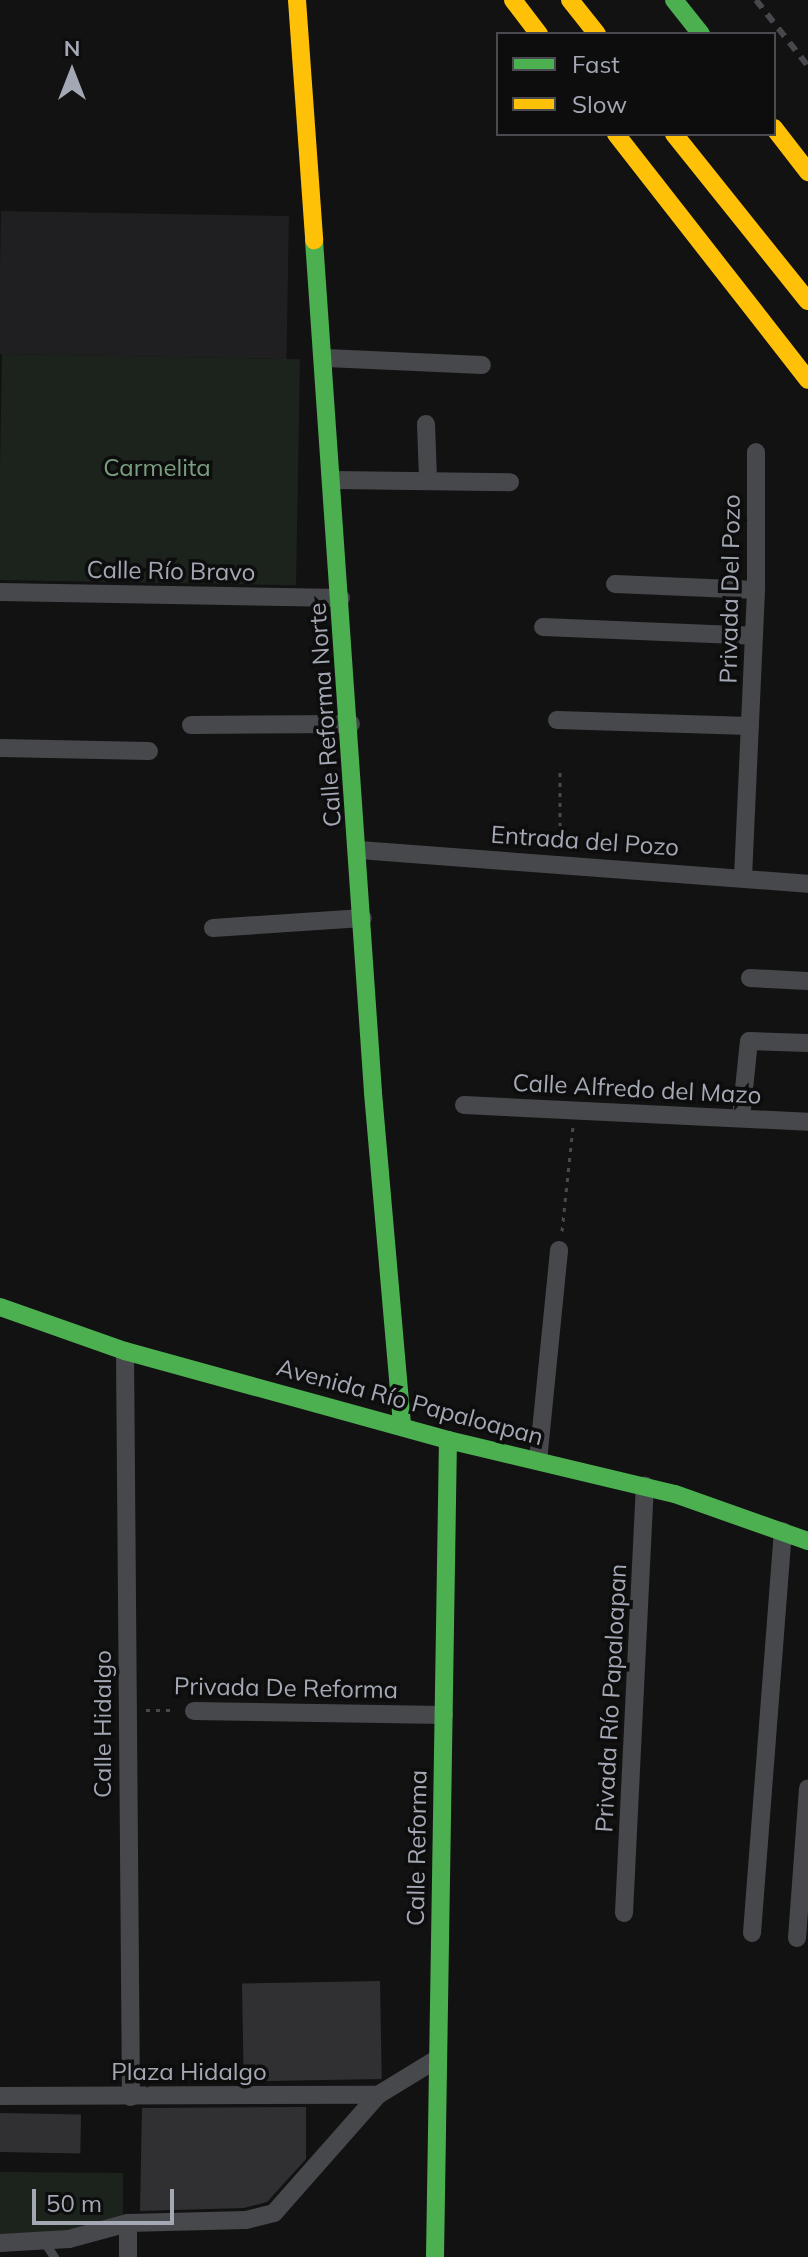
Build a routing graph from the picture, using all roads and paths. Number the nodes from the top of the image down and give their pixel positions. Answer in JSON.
{"nodes":[{"id":1,"x":297,"y":0,"type":"edge"},
{"id":2,"x":513,"y":0,"type":"edge"},
{"id":3,"x":562,"y":0,"type":"edge"},
{"id":4,"x":570,"y":0,"type":"edge"},
{"id":5,"x":674,"y":0,"type":"edge"},
{"id":6,"x":584,"y":18,"type":"junction"},
{"id":7,"x":537,"y":32,"type":"edge"},
{"id":8,"x":595,"y":32,"type":"edge"},
{"id":9,"x":699,"y":32,"type":"edge"},
{"id":10,"x":776,"y":131,"type":"edge"},
{"id":11,"x":618,"y":136,"type":"edge"},
{"id":12,"x":676,"y":136,"type":"edge"},
{"id":13,"x":808,"y":172,"type":"edge"},
{"id":14,"x":808,"y":301,"type":"edge"},
{"id":15,"x":326,"y":358,"type":"junction"},
{"id":16,"x":482,"y":365,"type":"dead end"},
{"id":17,"x":808,"y":380,"type":"edge"},
{"id":18,"x":426,"y":424,"type":"dead end"},
{"id":19,"x":756,"y":452,"type":"dead end"},
{"id":20,"x":428,"y":479,"type":"junction"},
{"id":21,"x":334,"y":480,"type":"junction"},
{"id":22,"x":510,"y":482,"type":"dead end"},
{"id":23,"x":615,"y":584,"type":"dead end"},
{"id":24,"x":756,"y":590,"type":"junction"},
{"id":25,"x":0,"y":592,"type":"edge"},
{"id":26,"x":341,"y":598,"type":"junction"},
{"id":27,"x":543,"y":627,"type":"dead end"},
{"id":28,"x":754,"y":636,"type":"junction"},
{"id":29,"x":557,"y":720,"type":"dead end"},
{"id":30,"x":351,"y":724,"type":"junction"},
{"id":31,"x":191,"y":725,"type":"dead end"},
{"id":32,"x":750,"y":726,"type":"junction"},
{"id":33,"x":0,"y":748,"type":"edge"},
{"id":34,"x":149,"y":751,"type":"dead end"},
{"id":35,"x":560,"y":771,"type":"dead end"},
{"id":36,"x":359,"y":850,"type":"junction"},
{"id":37,"x":560,"y":862,"type":"junction"},
{"id":38,"x":743,"y":877,"type":"junction"},
{"id":39,"x":808,"y":884,"type":"edge"},
{"id":40,"x":363,"y":918,"type":"junction"},
{"id":41,"x":213,"y":928,"type":"dead end"},
{"id":42,"x":750,"y":978,"type":"dead end"},
{"id":43,"x":808,"y":981,"type":"edge"},
{"id":44,"x":808,"y":1043,"type":"edge"},
{"id":45,"x":464,"y":1105,"type":"dead end"},
{"id":46,"x":575,"y":1112,"type":"junction"},
{"id":47,"x":741,"y":1118,"type":"junction"},
{"id":48,"x":808,"y":1122,"type":"edge"},
{"id":49,"x":559,"y":1250,"type":"joint"},
{"id":50,"x":0,"y":1307,"type":"edge"},
{"id":51,"x":125,"y":1351,"type":"junction"},
{"id":52,"x":402,"y":1427,"type":"junction"},
{"id":53,"x":448,"y":1440,"type":"junction"},
{"id":54,"x":538,"y":1461,"type":"junction"},
{"id":55,"x":645,"y":1486,"type":"junction"},
{"id":56,"x":783,"y":1531,"type":"junction"},
{"id":57,"x":808,"y":1541,"type":"edge"},
{"id":58,"x":127,"y":1709,"type":"junction"},
{"id":59,"x":194,"y":1711,"type":"joint"},
{"id":60,"x":444,"y":1715,"type":"junction"},
{"id":61,"x":808,"y":1788,"type":"edge"},
{"id":62,"x":624,"y":1913,"type":"dead end"},
{"id":63,"x":752,"y":1933,"type":"dead end"},
{"id":64,"x":797,"y":1938,"type":"dead end"},
{"id":65,"x":437,"y":2059,"type":"junction"},
{"id":66,"x":378,"y":2095,"type":"junction"},
{"id":67,"x":0,"y":2096,"type":"edge"},
{"id":68,"x":131,"y":2097,"type":"junction"},
{"id":69,"x":128,"y":2223,"type":"junction"},
{"id":70,"x":0,"y":2243,"type":"edge"},
{"id":71,"x":49,"y":2250,"type":"edge"},
{"id":72,"x":128,"y":2257,"type":"edge"},
{"id":73,"x":435,"y":2257,"type":"edge"}],
"edges":[{"from":1,"to":15,"type":"main road","name":"Calle Reforma Norte"},
{"from":2,"to":7,"type":"main road"},
{"from":3,"to":6,"type":"main road"},
{"from":4,"to":6,"type":"main road"},
{"from":5,"to":9,"type":"main road"},
{"from":6,"to":8,"type":"main road"},
{"from":10,"to":13,"type":"main road"},
{"from":11,"to":17,"type":"main road"},
{"from":12,"to":14,"type":"main road"},
{"from":15,"to":16,"type":"street"},
{"from":15,"to":21,"type":"main road","name":"Calle Reforma Norte"},
{"from":18,"to":20,"type":"street"},
{"from":19,"to":24,"type":"street","name":"Privada Del Pozo"},
{"from":20,"to":21,"type":"street"},
{"from":20,"to":22,"type":"street"},
{"from":21,"to":26,"type":"main road","name":"Calle Reforma Norte"},
{"from":23,"to":24,"type":"street"},
{"from":24,"to":28,"type":"street","name":"Privada Del Pozo"},
{"from":25,"to":26,"type":"street","name":"Calle Río Bravo"},
{"from":26,"to":30,"type":"main road","name":"Calle Reforma Norte"},
{"from":27,"to":28,"type":"street"},
{"from":28,"to":32,"type":"street","name":"Privada Del Pozo"},
{"from":29,"to":32,"type":"street"},
{"from":30,"to":31,"type":"street"},
{"from":30,"to":36,"type":"main road","name":"Calle Reforma Norte"},
{"from":32,"to":38,"type":"street","name":"Privada Del Pozo"},
{"from":33,"to":34,"type":"street"},
{"from":35,"to":37,"type":"path"},
{"from":36,"to":37,"type":"street","name":"Entrada del Pozo"},
{"from":36,"to":40,"type":"main road","name":"Calle Reforma Norte"},
{"from":37,"to":38,"type":"street","name":"Entrada del Pozo"},
{"from":38,"to":39,"type":"street","name":"Entrada del Pozo"},
{"from":40,"to":41,"type":"street"},
{"from":40,"to":52,"type":"main road","name":"Calle Reforma Norte"},
{"from":42,"to":43,"type":"street"},
{"from":44,"to":47,"type":"street"},
{"from":45,"to":46,"type":"street","name":"Calle Alfredo del Mazo"},
{"from":46,"to":47,"type":"street","name":"Calle Alfredo del Mazo"},
{"from":46,"to":49,"type":"path"},
{"from":47,"to":48,"type":"street","name":"Calle Alfredo del Mazo"},
{"from":49,"to":54,"type":"street"},
{"from":50,"to":51,"type":"main road","name":"Avenida Río Papaloapan"},
{"from":51,"to":52,"type":"main road","name":"Avenida Río Papaloapan"},
{"from":51,"to":58,"type":"street","name":"Calle Hidalgo"},
{"from":52,"to":53,"type":"main road","name":"Avenida Río Papaloapan"},
{"from":53,"to":54,"type":"main road","name":"Avenida Río Papaloapan"},
{"from":53,"to":60,"type":"main road","name":"Calle Reforma"},
{"from":54,"to":55,"type":"main road","name":"Avenida Río Papaloapan"},
{"from":55,"to":56,"type":"main road","name":"Avenida Río Papaloapan"},
{"from":55,"to":62,"type":"street","name":"Privada Río Papaloapan"},
{"from":56,"to":57,"type":"main road","name":"Avenida Río Papaloapan"},
{"from":56,"to":63,"type":"street"},
{"from":58,"to":59,"type":"path","name":"Privada De Reforma"},
{"from":58,"to":68,"type":"street","name":"Calle Hidalgo"},
{"from":59,"to":60,"type":"street","name":"Privada De Reforma"},
{"from":60,"to":65,"type":"main road","name":"Calle Reforma"},
{"from":61,"to":64,"type":"street"},
{"from":65,"to":66,"type":"street"},
{"from":65,"to":73,"type":"main road","name":"Calle Reforma"},
{"from":66,"to":68,"type":"street","name":"Plaza Hidalgo"},
{"from":66,"to":69,"type":"street"},
{"from":67,"to":68,"type":"street","name":"Plaza Hidalgo"},
{"from":69,"to":71,"type":"street"},
{"from":69,"to":72,"type":"street"},
{"from":70,"to":71,"type":"street"}]}
